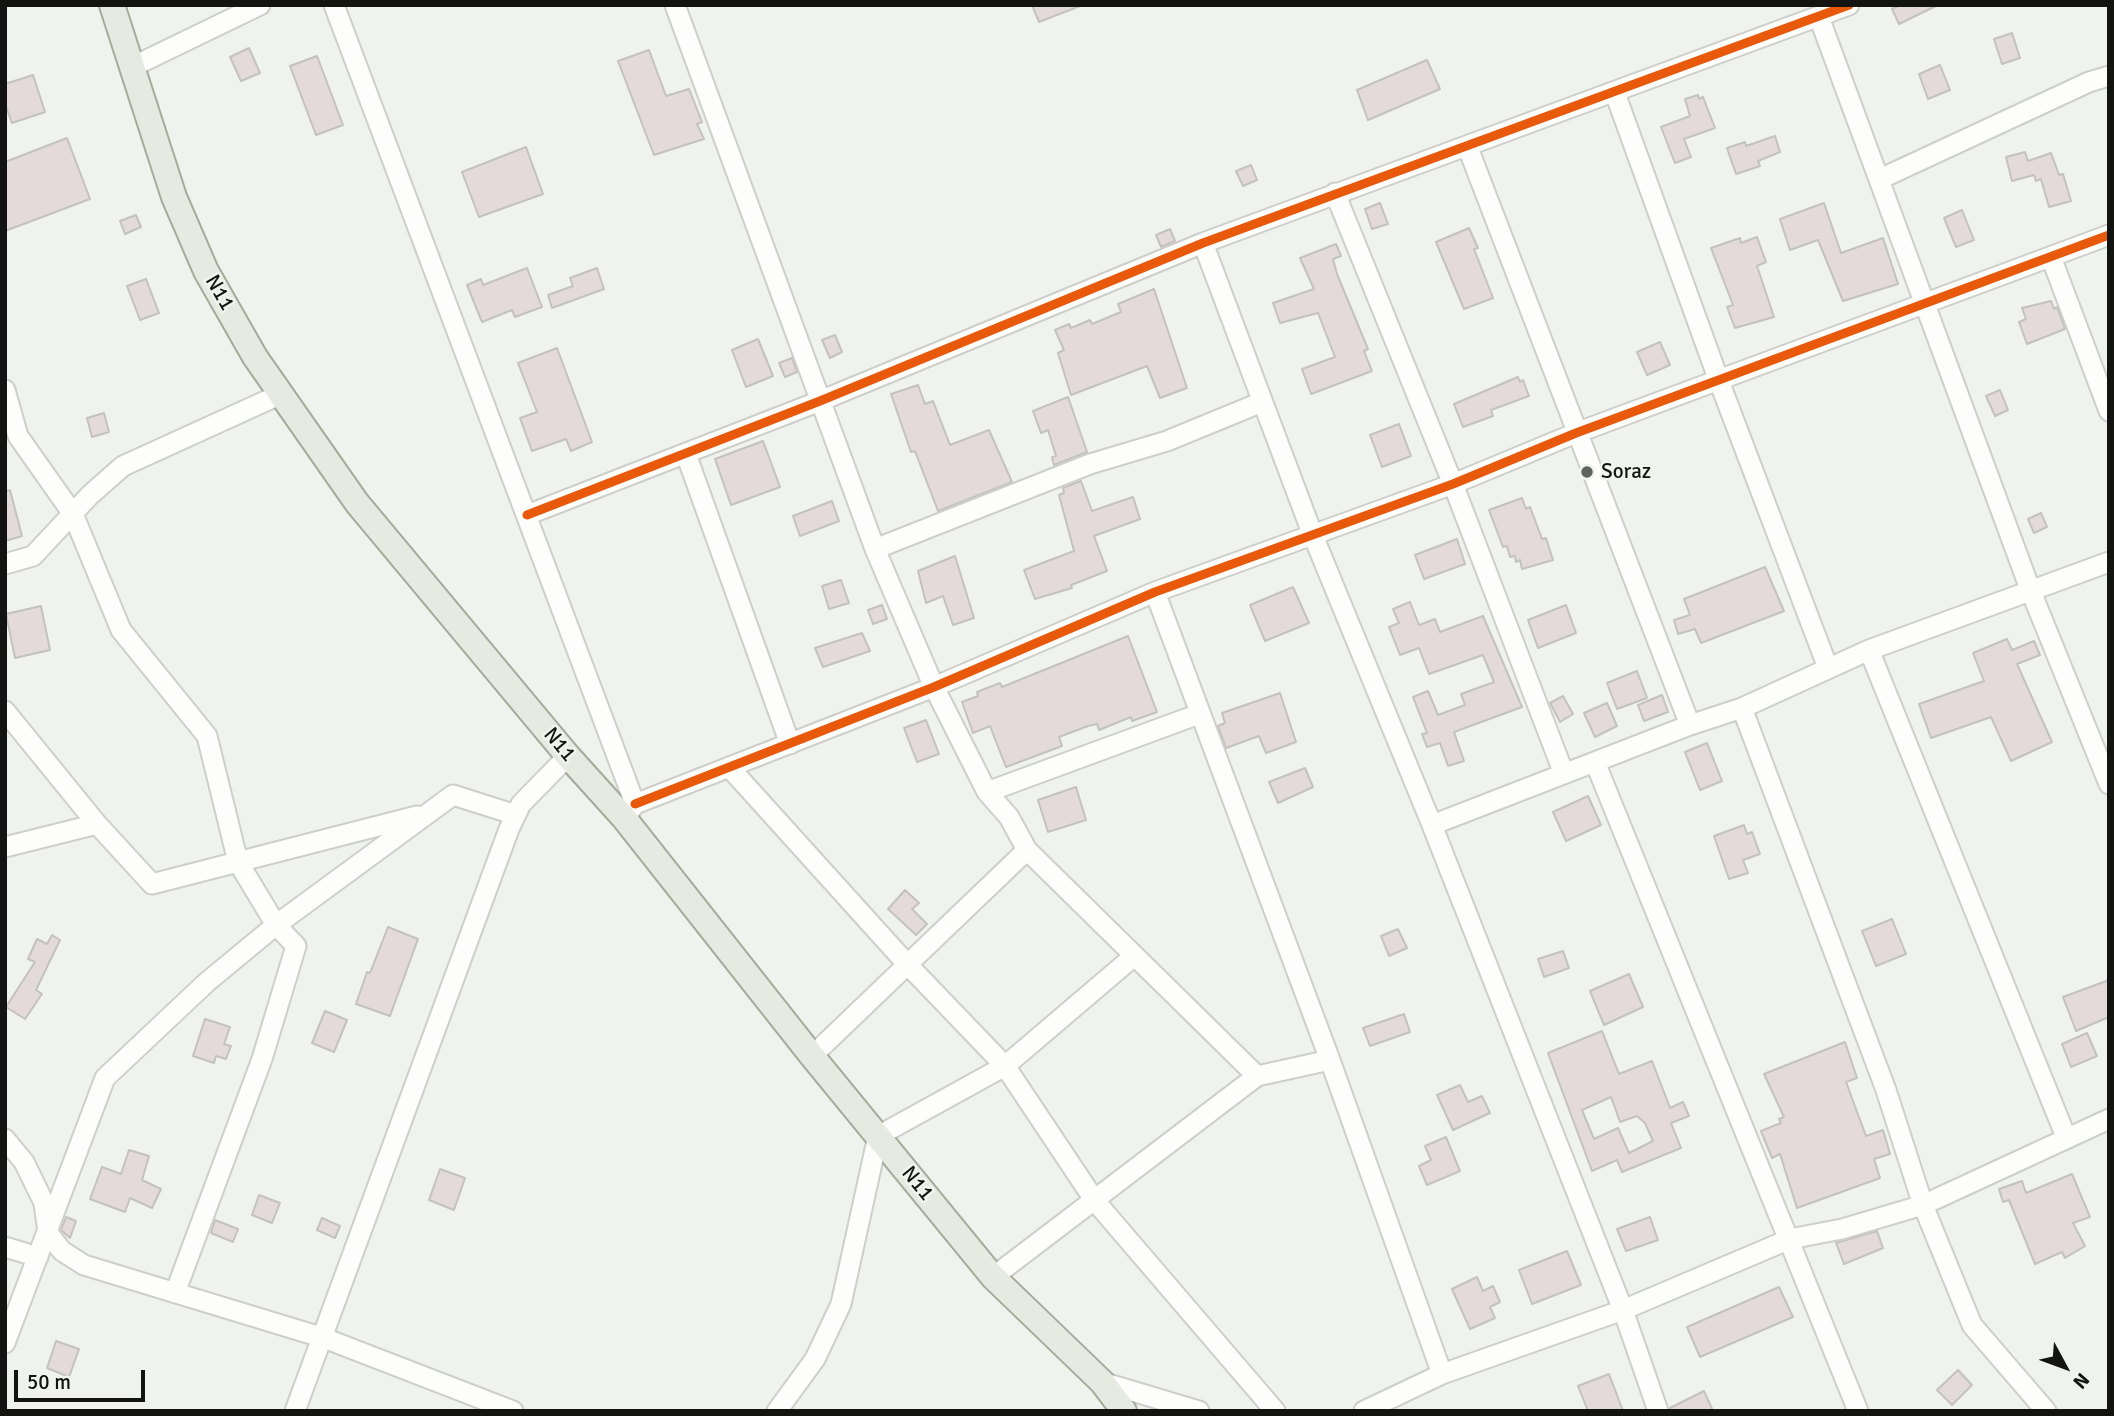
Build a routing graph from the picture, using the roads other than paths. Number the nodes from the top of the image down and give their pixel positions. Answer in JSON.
{"nodes":[{"id":1,"x":112,"y":5,"type":"edge"},
{"id":2,"x":260,"y":5,"type":"edge"},
{"id":3,"x":334,"y":5,"type":"edge"},
{"id":4,"x":675,"y":5,"type":"edge"},
{"id":5,"x":1849,"y":5,"type":"edge"},
{"id":6,"x":1819,"y":17,"type":"junction"},
{"id":7,"x":132,"y":66,"type":"junction"},
{"id":8,"x":2109,"y":76,"type":"edge"},
{"id":9,"x":1615,"y":93,"type":"junction"},
{"id":10,"x":1468,"y":148,"type":"junction"},
{"id":11,"x":1880,"y":179,"type":"junction"},
{"id":12,"x":1335,"y":193,"type":"junction"},
{"id":13,"x":2109,"y":234,"type":"edge"},
{"id":14,"x":1203,"y":243,"type":"junction"},
{"id":15,"x":2050,"y":257,"type":"junction"},
{"id":16,"x":1927,"y":305,"type":"junction"},
{"id":17,"x":1719,"y":381,"type":"junction"},
{"id":18,"x":5,"y":390,"type":"edge"},
{"id":19,"x":281,"y":394,"type":"junction"},
{"id":20,"x":820,"y":401,"type":"junction"},
{"id":21,"x":1262,"y":402,"type":"junction"},
{"id":22,"x":2109,"y":411,"type":"edge"},
{"id":23,"x":1576,"y":433,"type":"junction"},
{"id":24,"x":686,"y":454,"type":"junction"},
{"id":25,"x":1453,"y":484,"type":"junction"},
{"id":26,"x":73,"y":514,"type":"junction"},
{"id":27,"x":527,"y":515,"type":"junction"},
{"id":28,"x":1312,"y":533,"type":"junction"},
{"id":29,"x":875,"y":549,"type":"junction"},
{"id":30,"x":2109,"y":562,"type":"edge"},
{"id":31,"x":5,"y":564,"type":"edge"},
{"id":32,"x":2030,"y":589,"type":"junction"},
{"id":33,"x":1155,"y":592,"type":"junction"},
{"id":34,"x":1869,"y":650,"type":"junction"},
{"id":35,"x":1828,"y":668,"type":"junction"},
{"id":36,"x":934,"y":687,"type":"junction"},
{"id":37,"x":1742,"y":708,"type":"junction"},
{"id":38,"x":5,"y":711,"type":"edge"},
{"id":39,"x":1199,"y":714,"type":"junction"},
{"id":40,"x":1690,"y":725,"type":"junction"},
{"id":41,"x":790,"y":744,"type":"junction"},
{"id":42,"x":2103,"y":750,"type":"edge"},
{"id":43,"x":568,"y":756,"type":"junction"},
{"id":44,"x":1595,"y":762,"type":"junction"},
{"id":45,"x":729,"y":767,"type":"junction"},
{"id":46,"x":1564,"y":774,"type":"junction"},
{"id":47,"x":2109,"y":784,"type":"edge"},
{"id":48,"x":987,"y":792,"type":"junction"},
{"id":49,"x":630,"y":811,"type":"junction"},
{"id":50,"x":430,"y":812,"type":"junction"},
{"id":51,"x":516,"y":815,"type":"junction"},
{"id":52,"x":97,"y":824,"type":"junction"},
{"id":53,"x":1432,"y":825,"type":"junction"},
{"id":54,"x":5,"y":847,"type":"edge"},
{"id":55,"x":1027,"y":850,"type":"junction"},
{"id":56,"x":238,"y":862,"type":"junction"},
{"id":57,"x":276,"y":925,"type":"junction"},
{"id":58,"x":1133,"y":957,"type":"junction"},
{"id":59,"x":907,"y":964,"type":"junction"},
{"id":60,"x":812,"y":1056,"type":"junction"},
{"id":61,"x":1330,"y":1060,"type":"junction"},
{"id":62,"x":1005,"y":1066,"type":"junction"},
{"id":63,"x":1258,"y":1076,"type":"junction"},
{"id":64,"x":2105,"y":1121,"type":"edge"},
{"id":65,"x":878,"y":1136,"type":"junction"},
{"id":66,"x":2066,"y":1137,"type":"junction"},
{"id":67,"x":5,"y":1139,"type":"edge"},
{"id":68,"x":2109,"y":1141,"type":"edge"},
{"id":69,"x":1095,"y":1201,"type":"junction"},
{"id":70,"x":1923,"y":1205,"type":"junction"},
{"id":71,"x":48,"y":1233,"type":"junction"},
{"id":72,"x":1790,"y":1239,"type":"junction"},
{"id":73,"x":5,"y":1247,"type":"edge"},
{"id":74,"x":38,"y":1257,"type":"junction"},
{"id":75,"x":993,"y":1277,"type":"junction"},
{"id":76,"x":174,"y":1293,"type":"junction"},
{"id":77,"x":1623,"y":1310,"type":"junction"},
{"id":78,"x":324,"y":1338,"type":"junction"},
{"id":79,"x":5,"y":1343,"type":"edge"},
{"id":80,"x":1442,"y":1374,"type":"junction"},
{"id":81,"x":1102,"y":1382,"type":"junction"},
{"id":82,"x":295,"y":1411,"type":"edge"},
{"id":83,"x":513,"y":1411,"type":"edge"},
{"id":84,"x":778,"y":1411,"type":"edge"},
{"id":85,"x":1124,"y":1411,"type":"edge"},
{"id":86,"x":1199,"y":1411,"type":"edge"},
{"id":87,"x":1275,"y":1411,"type":"edge"},
{"id":88,"x":1364,"y":1411,"type":"edge"},
{"id":89,"x":1658,"y":1411,"type":"edge"},
{"id":90,"x":1858,"y":1411,"type":"edge"},
{"id":91,"x":2046,"y":1411,"type":"edge"}],
"edges":[{"from":1,"to":7,"type":"main road","name":"N11"},
{"from":2,"to":7,"type":"street"},
{"from":3,"to":27,"type":"street"},
{"from":4,"to":20,"type":"street"},
{"from":5,"to":6,"type":"street"},
{"from":6,"to":9,"type":"street"},
{"from":6,"to":11,"type":"street"},
{"from":7,"to":19,"type":"main road","name":"N11"},
{"from":8,"to":11,"type":"street"},
{"from":9,"to":10,"type":"street"},
{"from":9,"to":17,"type":"street"},
{"from":10,"to":12,"type":"street"},
{"from":10,"to":23,"type":"street"},
{"from":11,"to":16,"type":"street"},
{"from":12,"to":14,"type":"street"},
{"from":12,"to":25,"type":"street"},
{"from":13,"to":15,"type":"street"},
{"from":14,"to":20,"type":"street"},
{"from":14,"to":21,"type":"street"},
{"from":15,"to":16,"type":"street"},
{"from":15,"to":22,"type":"street"},
{"from":16,"to":17,"type":"street"},
{"from":16,"to":32,"type":"street"},
{"from":17,"to":23,"type":"street"},
{"from":17,"to":35,"type":"street"},
{"from":18,"to":26,"type":"street"},
{"from":19,"to":26,"type":"street"},
{"from":19,"to":43,"type":"main road","name":"N11"},
{"from":20,"to":24,"type":"street"},
{"from":20,"to":29,"type":"street"},
{"from":21,"to":28,"type":"street"},
{"from":21,"to":29,"type":"street"},
{"from":23,"to":25,"type":"street"},
{"from":23,"to":40,"type":"street"},
{"from":24,"to":27,"type":"street"},
{"from":24,"to":41,"type":"street"},
{"from":25,"to":28,"type":"street"},
{"from":25,"to":46,"type":"street"},
{"from":26,"to":31,"type":"street"},
{"from":26,"to":56,"type":"street"},
{"from":27,"to":49,"type":"street"},
{"from":28,"to":33,"type":"street"},
{"from":28,"to":53,"type":"street"},
{"from":29,"to":36,"type":"street"},
{"from":30,"to":32,"type":"street"},
{"from":32,"to":34,"type":"street"},
{"from":32,"to":42,"type":"street"},
{"from":33,"to":36,"type":"street"},
{"from":33,"to":39,"type":"street"},
{"from":34,"to":35,"type":"street"},
{"from":34,"to":66,"type":"street"},
{"from":35,"to":37,"type":"street"},
{"from":36,"to":41,"type":"street"},
{"from":36,"to":48,"type":"street"},
{"from":37,"to":40,"type":"street"},
{"from":37,"to":70,"type":"street"},
{"from":38,"to":52,"type":"street"},
{"from":39,"to":48,"type":"street"},
{"from":39,"to":61,"type":"street"},
{"from":40,"to":44,"type":"street"},
{"from":41,"to":45,"type":"street"},
{"from":42,"to":47,"type":"street"},
{"from":43,"to":49,"type":"main road","name":"N11"},
{"from":43,"to":51,"type":"street"},
{"from":44,"to":46,"type":"street"},
{"from":44,"to":72,"type":"street"},
{"from":45,"to":49,"type":"street"},
{"from":45,"to":59,"type":"street"},
{"from":46,"to":53,"type":"street"},
{"from":48,"to":55,"type":"street"},
{"from":49,"to":60,"type":"main road","name":"N11"},
{"from":50,"to":51,"type":"street"},
{"from":50,"to":56,"type":"street"},
{"from":50,"to":57,"type":"street"},
{"from":51,"to":78,"type":"street"},
{"from":52,"to":54,"type":"street"},
{"from":52,"to":56,"type":"street"},
{"from":53,"to":77,"type":"street"},
{"from":55,"to":58,"type":"street"},
{"from":55,"to":59,"type":"street"},
{"from":56,"to":57,"type":"street"},
{"from":57,"to":71,"type":"street"},
{"from":57,"to":76,"type":"street"},
{"from":58,"to":62,"type":"street"},
{"from":58,"to":63,"type":"street"},
{"from":59,"to":60,"type":"street"},
{"from":59,"to":62,"type":"street"},
{"from":60,"to":65,"type":"main road","name":"N11"},
{"from":61,"to":63,"type":"street"},
{"from":61,"to":80,"type":"street"},
{"from":62,"to":65,"type":"street"},
{"from":62,"to":69,"type":"street"},
{"from":63,"to":69,"type":"street"},
{"from":64,"to":66,"type":"street"},
{"from":64,"to":68,"type":"street"},
{"from":65,"to":75,"type":"main road","name":"N11"},
{"from":65,"to":84,"type":"street"},
{"from":66,"to":70,"type":"street"},
{"from":67,"to":71,"type":"street"},
{"from":69,"to":75,"type":"street"},
{"from":69,"to":87,"type":"street"},
{"from":70,"to":72,"type":"street"},
{"from":70,"to":91,"type":"street"},
{"from":71,"to":74,"type":"street"},
{"from":71,"to":76,"type":"street"},
{"from":72,"to":77,"type":"street"},
{"from":72,"to":90,"type":"street"},
{"from":73,"to":74,"type":"street"},
{"from":74,"to":79,"type":"street"},
{"from":75,"to":81,"type":"main road","name":"N11"},
{"from":76,"to":78,"type":"street"},
{"from":77,"to":80,"type":"street"},
{"from":77,"to":89,"type":"street"},
{"from":78,"to":82,"type":"street"},
{"from":78,"to":83,"type":"street"},
{"from":80,"to":88,"type":"street"},
{"from":81,"to":85,"type":"main road","name":"N11"},
{"from":81,"to":86,"type":"street"}]}
